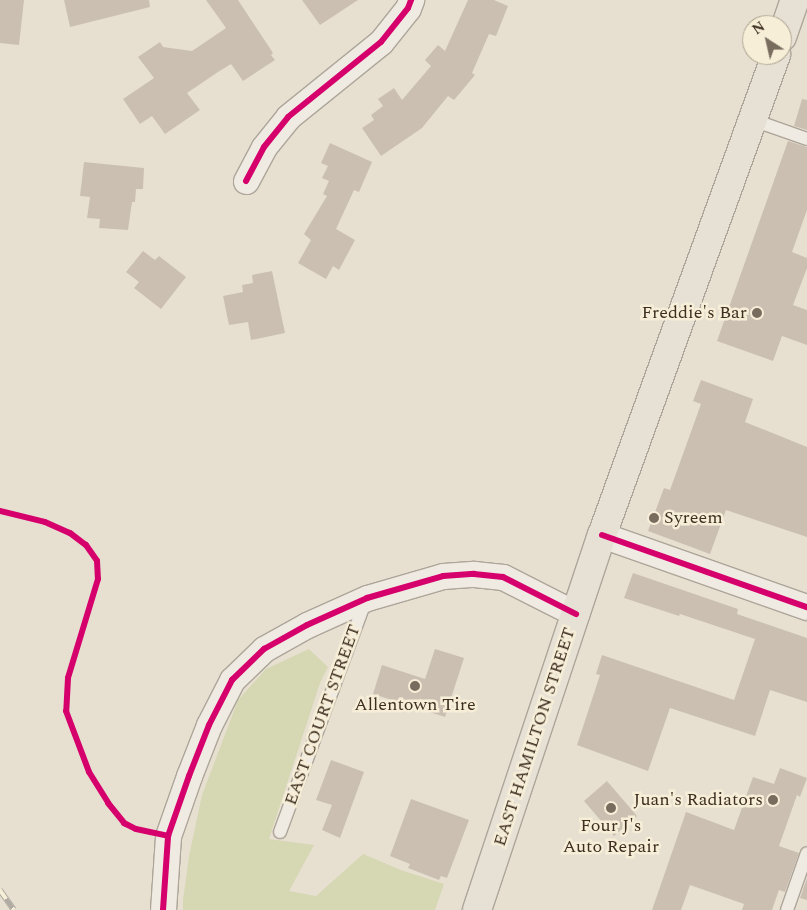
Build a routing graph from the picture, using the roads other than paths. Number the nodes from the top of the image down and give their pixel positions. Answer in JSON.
{"nodes":[{"id":1,"x":410,"y":0,"type":"edge"},
{"id":2,"x":795,"y":0,"type":"edge"},
{"id":3,"x":790,"y":15,"type":"edge"},
{"id":4,"x":772,"y":65,"type":"edge"},
{"id":5,"x":753,"y":120,"type":"junction"},
{"id":6,"x":807,"y":139,"type":"edge"},
{"id":7,"x":246,"y":182,"type":"dead end"},
{"id":8,"x":602,"y":535,"type":"junction"},
{"id":9,"x":366,"y":598,"type":"junction"},
{"id":10,"x":807,"y":607,"type":"edge"},
{"id":11,"x":576,"y":614,"type":"junction"},
{"id":12,"x":280,"y":832,"type":"dead end"},
{"id":13,"x":807,"y":852,"type":"edge"},
{"id":14,"x":163,"y":910,"type":"edge"},
{"id":15,"x":477,"y":910,"type":"edge"},
{"id":16,"x":787,"y":910,"type":"edge"}],
"edges":[{"from":1,"to":7,"type":"street"},
{"from":2,"to":3,"type":"main road"},
{"from":4,"to":5,"type":"main road","name":"EAST HAMILTON STREET"},
{"from":5,"to":6,"type":"lane"},
{"from":5,"to":8,"type":"main road","name":"EAST HAMILTON STREET"},
{"from":8,"to":10,"type":"street"},
{"from":8,"to":11,"type":"main road","name":"EAST HAMILTON STREET"},
{"from":9,"to":11,"type":"street"},
{"from":9,"to":12,"type":"lane","name":"EAST COURT STREET"},
{"from":9,"to":14,"type":"street"},
{"from":11,"to":15,"type":"main road","name":"EAST HAMILTON STREET"},
{"from":13,"to":16,"type":"lane"}]}
